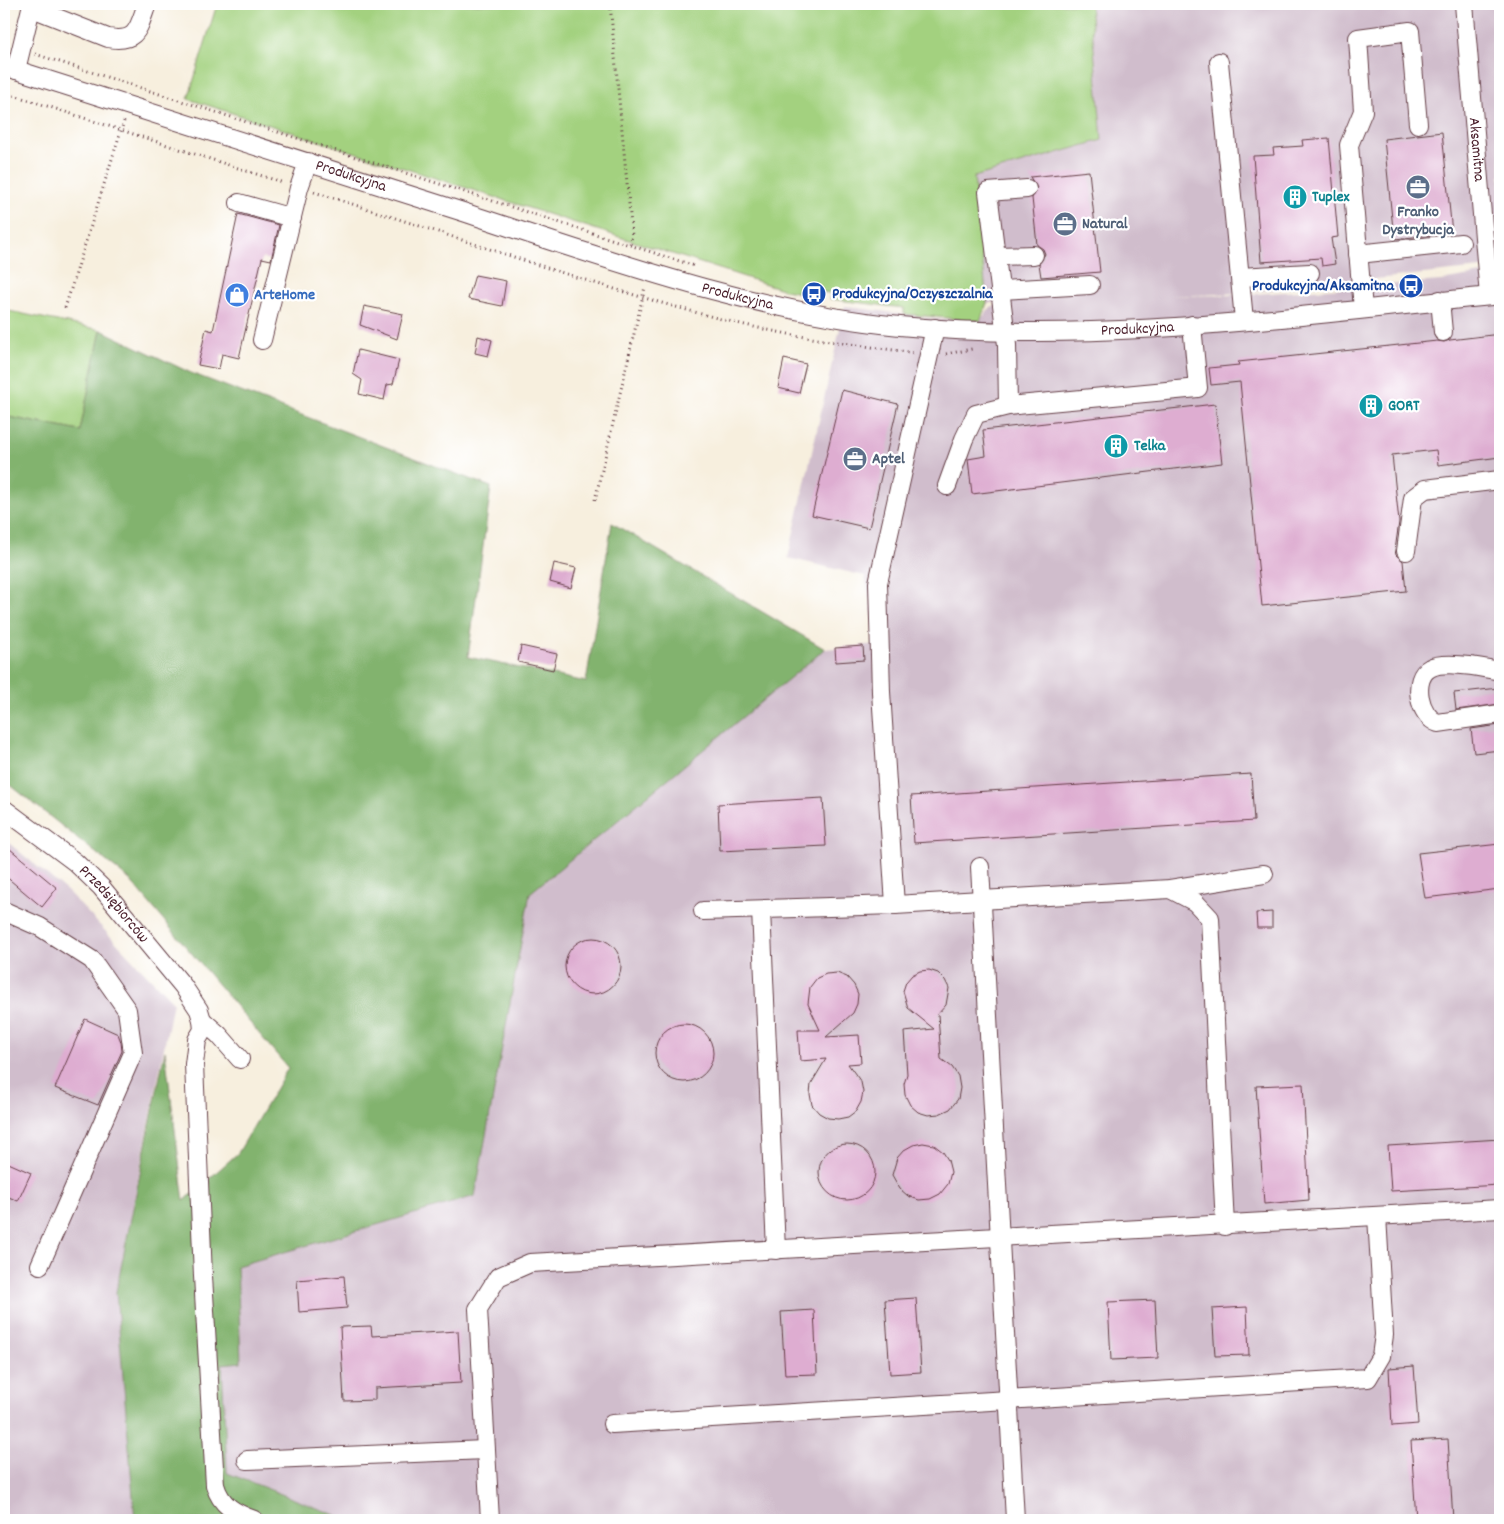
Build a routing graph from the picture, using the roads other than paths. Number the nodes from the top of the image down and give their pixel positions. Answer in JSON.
{"nodes":[{"id":1,"x":147,"y":4,"type":"edge"},
{"id":2,"x":1464,"y":4,"type":"edge"},
{"id":3,"x":32,"y":6,"type":"edge"},
{"id":4,"x":1219,"y":62,"type":"dead end"},
{"id":5,"x":10,"y":68,"type":"edge"},
{"id":6,"x":1418,"y":124,"type":"dead end"},
{"id":7,"x":308,"y":162,"type":"junction"},
{"id":8,"x":1027,"y":189,"type":"dead end"},
{"id":9,"x":239,"y":203,"type":"dead end"},
{"id":10,"x":292,"y":218,"type":"junction"},
{"id":11,"x":1461,"y":244,"type":"dead end"},
{"id":12,"x":1358,"y":254,"type":"junction"},
{"id":13,"x":1034,"y":255,"type":"dead end"},
{"id":14,"x":996,"y":256,"type":"junction"},
{"id":15,"x":1310,"y":273,"type":"dead end"},
{"id":16,"x":1240,"y":277,"type":"junction"},
{"id":17,"x":1090,"y":285,"type":"dead end"},
{"id":18,"x":1001,"y":290,"type":"junction"},
{"id":19,"x":1495,"y":295,"type":"edge"},
{"id":20,"x":1440,"y":300,"type":"junction"},
{"id":21,"x":1363,"y":309,"type":"junction"},
{"id":22,"x":1244,"y":320,"type":"junction"},
{"id":23,"x":1192,"y":325,"type":"junction"},
{"id":24,"x":935,"y":328,"type":"junction"},
{"id":25,"x":1443,"y":332,"type":"dead end"},
{"id":26,"x":1005,"y":333,"type":"junction"},
{"id":27,"x":262,"y":340,"type":"dead end"},
{"id":28,"x":1008,"y":406,"type":"junction"},
{"id":29,"x":1500,"y":480,"type":"edge"},
{"id":30,"x":948,"y":486,"type":"dead end"},
{"id":31,"x":1406,"y":551,"type":"dead end"},
{"id":32,"x":1500,"y":671,"type":"edge"},
{"id":33,"x":1500,"y":714,"type":"edge"},
{"id":34,"x":4,"y":809,"type":"edge"},
{"id":35,"x":980,"y":867,"type":"dead end"},
{"id":36,"x":1264,"y":874,"type":"dead end"},
{"id":37,"x":1170,"y":889,"type":"junction"},
{"id":38,"x":981,"y":902,"type":"junction"},
{"id":39,"x":895,"y":906,"type":"junction"},
{"id":40,"x":761,"y":910,"type":"junction"},
{"id":41,"x":4,"y":911,"type":"edge"},
{"id":42,"x":703,"y":911,"type":"dead end"},
{"id":43,"x":202,"y":1020,"type":"junction"},
{"id":44,"x":240,"y":1059,"type":"dead end"},
{"id":45,"x":1500,"y":1209,"type":"edge"},
{"id":46,"x":1377,"y":1216,"type":"junction"},
{"id":47,"x":1225,"y":1226,"type":"junction"},
{"id":48,"x":999,"y":1238,"type":"junction"},
{"id":49,"x":776,"y":1250,"type":"junction"},
{"id":50,"x":40,"y":1265,"type":"dead end"},
{"id":51,"x":1008,"y":1399,"type":"junction"},
{"id":52,"x":612,"y":1424,"type":"dead end"},
{"id":53,"x":485,"y":1450,"type":"junction"},
{"id":54,"x":247,"y":1460,"type":"dead end"},
{"id":55,"x":254,"y":1520,"type":"edge"},
{"id":56,"x":490,"y":1520,"type":"edge"},
{"id":57,"x":1014,"y":1520,"type":"edge"}],
"edges":[{"from":1,"to":3,"type":"street"},
{"from":2,"to":19,"type":"street","name":"Aksamitna"},
{"from":3,"to":5,"type":"street"},
{"from":4,"to":16,"type":"street"},
{"from":5,"to":7,"type":"street","name":"Produkcyjna"},
{"from":6,"to":12,"type":"street"},
{"from":7,"to":10,"type":"street"},
{"from":7,"to":24,"type":"street","name":"Produkcyjna"},
{"from":8,"to":14,"type":"street"},
{"from":9,"to":10,"type":"street"},
{"from":10,"to":27,"type":"street"},
{"from":11,"to":12,"type":"street"},
{"from":12,"to":21,"type":"street"},
{"from":13,"to":14,"type":"street"},
{"from":14,"to":18,"type":"street"},
{"from":15,"to":16,"type":"street"},
{"from":16,"to":22,"type":"street"},
{"from":17,"to":18,"type":"street"},
{"from":18,"to":26,"type":"street"},
{"from":19,"to":20,"type":"street","name":"Produkcyjna"},
{"from":20,"to":21,"type":"street","name":"Produkcyjna"},
{"from":20,"to":25,"type":"street"},
{"from":21,"to":22,"type":"street","name":"Produkcyjna"},
{"from":22,"to":23,"type":"street","name":"Produkcyjna"},
{"from":23,"to":26,"type":"street","name":"Produkcyjna"},
{"from":23,"to":28,"type":"street"},
{"from":24,"to":26,"type":"street","name":"Produkcyjna"},
{"from":24,"to":39,"type":"street"},
{"from":26,"to":28,"type":"street"},
{"from":28,"to":30,"type":"street"},
{"from":29,"to":31,"type":"street"},
{"from":32,"to":33,"type":"street"},
{"from":34,"to":43,"type":"street","name":"Przedsiębiorców"},
{"from":35,"to":38,"type":"street"},
{"from":36,"to":37,"type":"street"},
{"from":37,"to":38,"type":"street"},
{"from":37,"to":47,"type":"street"},
{"from":38,"to":39,"type":"street"},
{"from":38,"to":48,"type":"street"},
{"from":39,"to":40,"type":"street"},
{"from":40,"to":42,"type":"street"},
{"from":40,"to":49,"type":"street"},
{"from":41,"to":50,"type":"street"},
{"from":43,"to":44,"type":"street"},
{"from":43,"to":55,"type":"street"},
{"from":45,"to":46,"type":"street"},
{"from":46,"to":47,"type":"street"},
{"from":46,"to":51,"type":"street"},
{"from":47,"to":48,"type":"street"},
{"from":48,"to":49,"type":"street"},
{"from":48,"to":51,"type":"street"},
{"from":49,"to":53,"type":"street"},
{"from":51,"to":52,"type":"street"},
{"from":51,"to":57,"type":"street"},
{"from":53,"to":54,"type":"street"},
{"from":53,"to":56,"type":"street"}]}
